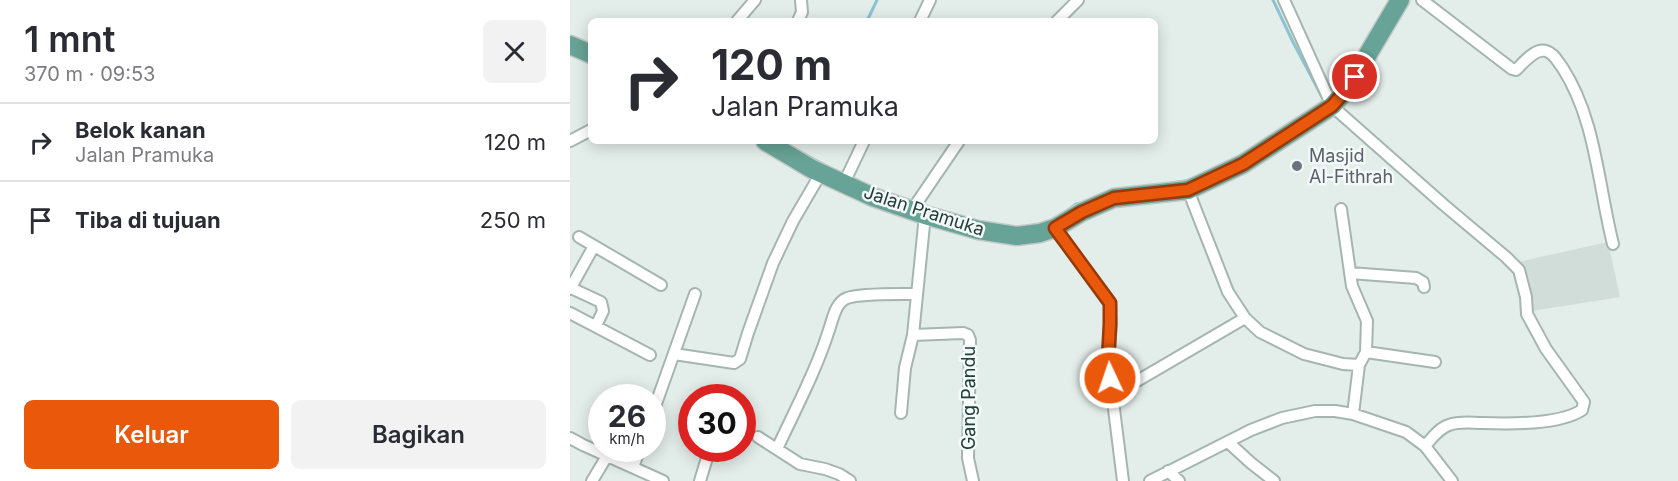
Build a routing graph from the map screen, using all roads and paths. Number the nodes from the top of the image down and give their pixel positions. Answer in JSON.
{"nodes":[{"id":1,"x":755,"y":0,"type":"edge"},
{"id":2,"x":801,"y":0,"type":"edge"},
{"id":3,"x":930,"y":0,"type":"edge"},
{"id":4,"x":1078,"y":0,"type":"edge"},
{"id":5,"x":1284,"y":0,"type":"edge"},
{"id":6,"x":1400,"y":0,"type":"edge"},
{"id":7,"x":1422,"y":0,"type":"edge"},
{"id":8,"x":740,"y":18,"type":"edge"},
{"id":9,"x":799,"y":18,"type":"edge"},
{"id":10,"x":921,"y":18,"type":"edge"},
{"id":11,"x":1061,"y":18,"type":"edge"},
{"id":12,"x":570,"y":45,"type":"edge"},
{"id":13,"x":588,"y":53,"type":"edge"},
{"id":14,"x":1332,"y":106,"type":"junction"},
{"id":15,"x":588,"y":132,"type":"edge"},
{"id":16,"x":570,"y":141,"type":"edge"},
{"id":17,"x":778,"y":144,"type":"edge"},
{"id":18,"x":863,"y":144,"type":"edge"},
{"id":19,"x":957,"y":144,"type":"edge"},
{"id":20,"x":821,"y":173,"type":"junction"},
{"id":21,"x":844,"y":183,"type":"junction"},
{"id":22,"x":1188,"y":190,"type":"junction"},
{"id":23,"x":1341,"y":209,"type":"dead end"},
{"id":24,"x":919,"y":212,"type":"junction"},
{"id":25,"x":1055,"y":228,"type":"junction"},
{"id":26,"x":579,"y":237,"type":"dead end"},
{"id":27,"x":1613,"y":244,"type":"dead end"},
{"id":28,"x":594,"y":246,"type":"junction"},
{"id":29,"x":1350,"y":273,"type":"junction"},
{"id":30,"x":661,"y":285,"type":"dead end"},
{"id":31,"x":1424,"y":287,"type":"dead end"},
{"id":32,"x":570,"y":288,"type":"edge"},
{"id":33,"x":695,"y":294,"type":"dead end"},
{"id":34,"x":917,"y":294,"type":"junction"},
{"id":35,"x":570,"y":313,"type":"edge"},
{"id":36,"x":1245,"y":318,"type":"junction"},
{"id":37,"x":596,"y":326,"type":"junction"},
{"id":38,"x":913,"y":335,"type":"junction"},
{"id":39,"x":1366,"y":352,"type":"junction"},
{"id":40,"x":674,"y":354,"type":"junction"},
{"id":41,"x":650,"y":355,"type":"dead end"},
{"id":42,"x":1435,"y":362,"type":"dead end"},
{"id":43,"x":1359,"y":365,"type":"junction"},
{"id":44,"x":663,"y":384,"type":"edge"},
{"id":45,"x":1113,"y":395,"type":"junction"},
{"id":46,"x":901,"y":413,"type":"dead end"},
{"id":47,"x":1353,"y":414,"type":"junction"},
{"id":48,"x":758,"y":437,"type":"dead end"},
{"id":49,"x":570,"y":438,"type":"edge"},
{"id":50,"x":1228,"y":442,"type":"junction"},
{"id":51,"x":1425,"y":446,"type":"junction"},
{"id":52,"x":588,"y":447,"type":"edge"},
{"id":53,"x":777,"y":449,"type":"junction"},
{"id":54,"x":603,"y":462,"type":"edge"},
{"id":55,"x":621,"y":462,"type":"edge"},
{"id":56,"x":635,"y":462,"type":"edge"},
{"id":57,"x":705,"y":462,"type":"edge"},
{"id":58,"x":633,"y":467,"type":"junction"},
{"id":59,"x":1168,"y":471,"type":"junction"},
{"id":60,"x":592,"y":481,"type":"edge"},
{"id":61,"x":663,"y":481,"type":"edge"},
{"id":62,"x":699,"y":481,"type":"edge"},
{"id":63,"x":850,"y":481,"type":"edge"},
{"id":64,"x":973,"y":481,"type":"edge"},
{"id":65,"x":1122,"y":481,"type":"edge"},
{"id":66,"x":1150,"y":481,"type":"edge"},
{"id":67,"x":1179,"y":481,"type":"edge"},
{"id":68,"x":1274,"y":481,"type":"edge"},
{"id":69,"x":1452,"y":481,"type":"edge"}],
"edges":[{"from":1,"to":8,"type":"street"},
{"from":2,"to":9,"type":"street"},
{"from":3,"to":10,"type":"street"},
{"from":4,"to":11,"type":"street"},
{"from":5,"to":14,"type":"street"},
{"from":6,"to":14,"type":"main road","name":"Jalan Pramuka"},
{"from":7,"to":27,"type":"street"},
{"from":12,"to":13,"type":"main road"},
{"from":14,"to":22,"type":"main road","name":"Jalan Pramuka"},
{"from":14,"to":51,"type":"street"},
{"from":15,"to":16,"type":"street"},
{"from":17,"to":20,"type":"main road","name":"Jalan Pramuka"},
{"from":18,"to":21,"type":"street"},
{"from":19,"to":24,"type":"street"},
{"from":20,"to":21,"type":"main road","name":"Jalan Pramuka"},
{"from":20,"to":40,"type":"street"},
{"from":21,"to":24,"type":"main road","name":"Jalan Pramuka"},
{"from":22,"to":25,"type":"main road","name":"Jalan Pramuka"},
{"from":22,"to":36,"type":"street"},
{"from":23,"to":29,"type":"street"},
{"from":24,"to":25,"type":"main road","name":"Jalan Pramuka"},
{"from":24,"to":34,"type":"street"},
{"from":25,"to":45,"type":"street"},
{"from":26,"to":28,"type":"street"},
{"from":28,"to":30,"type":"street"},
{"from":28,"to":32,"type":"street"},
{"from":29,"to":31,"type":"street"},
{"from":29,"to":39,"type":"street"},
{"from":32,"to":37,"type":"street"},
{"from":33,"to":40,"type":"street"},
{"from":34,"to":38,"type":"street"},
{"from":34,"to":53,"type":"street"},
{"from":35,"to":37,"type":"street"},
{"from":36,"to":43,"type":"street"},
{"from":36,"to":45,"type":"street"},
{"from":37,"to":41,"type":"street"},
{"from":38,"to":46,"type":"street"},
{"from":38,"to":64,"type":"street","name":"Gang Pandu"},
{"from":39,"to":42,"type":"street"},
{"from":39,"to":43,"type":"street"},
{"from":40,"to":44,"type":"street"},
{"from":43,"to":47,"type":"street"},
{"from":45,"to":65,"type":"street"},
{"from":47,"to":50,"type":"street"},
{"from":47,"to":51,"type":"street"},
{"from":48,"to":53,"type":"street"},
{"from":49,"to":52,"type":"street"},
{"from":50,"to":59,"type":"street"},
{"from":50,"to":68,"type":"street"},
{"from":51,"to":69,"type":"street"},
{"from":53,"to":63,"type":"street"},
{"from":54,"to":60,"type":"street"},
{"from":55,"to":58,"type":"street"},
{"from":56,"to":58,"type":"street"},
{"from":57,"to":62,"type":"street"},
{"from":58,"to":61,"type":"street"},
{"from":59,"to":66,"type":"street"},
{"from":59,"to":67,"type":"street"}]}
